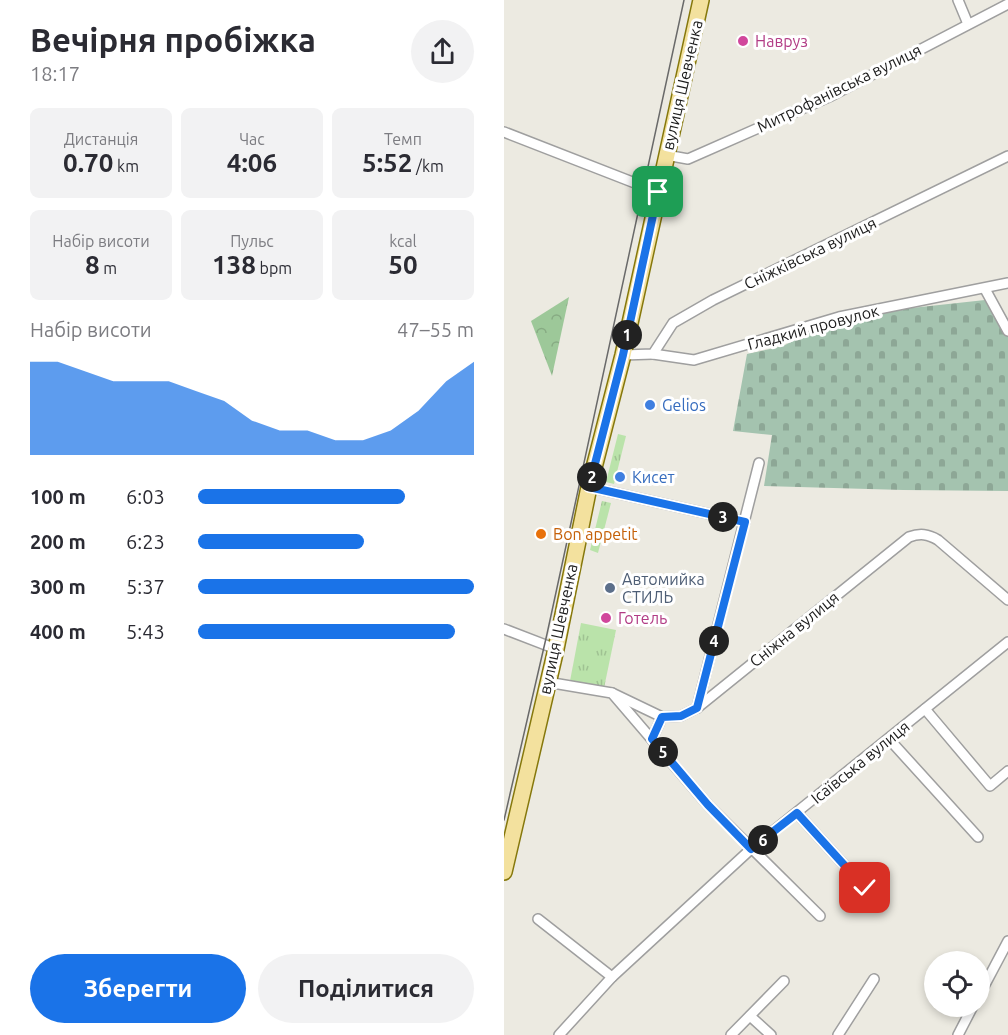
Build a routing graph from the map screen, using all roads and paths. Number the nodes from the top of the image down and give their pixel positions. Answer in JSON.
{"nodes":[{"id":1,"x":701,"y":0,"type":"edge"},
{"id":2,"x":958,"y":0,"type":"edge"},
{"id":3,"x":1008,"y":4,"type":"edge"},
{"id":4,"x":968,"y":24,"type":"junction"},
{"id":5,"x":504,"y":132,"type":"edge"},
{"id":6,"x":666,"y":155,"type":"junction"},
{"id":7,"x":1008,"y":156,"type":"edge"},
{"id":8,"x":658,"y":192,"type":"junction"},
{"id":9,"x":1008,"y":283,"type":"edge"},
{"id":10,"x":985,"y":289,"type":"junction"},
{"id":11,"x":1008,"y":331,"type":"edge"},
{"id":12,"x":653,"y":354,"type":"junction"},
{"id":13,"x":623,"y":355,"type":"junction"},
{"id":14,"x":759,"y":463,"type":"dead end"},
{"id":15,"x":589,"y":487,"type":"junction"},
{"id":16,"x":745,"y":522,"type":"junction"},
{"id":17,"x":1008,"y":600,"type":"edge"},
{"id":18,"x":504,"y":629,"type":"edge"},
{"id":19,"x":1008,"y":642,"type":"edge"},
{"id":20,"x":556,"y":649,"type":"junction"},
{"id":21,"x":704,"y":678,"type":"junction"},
{"id":22,"x":547,"y":682,"type":"junction"},
{"id":23,"x":717,"y":691,"type":"junction"},
{"id":24,"x":612,"y":693,"type":"junction"},
{"id":25,"x":697,"y":708,"type":"junction"},
{"id":26,"x":925,"y":709,"type":"junction"},
{"id":27,"x":662,"y":717,"type":"junction"},
{"id":28,"x":652,"y":739,"type":"junction"},
{"id":29,"x":888,"y":739,"type":"junction"},
{"id":30,"x":1008,"y":771,"type":"edge"},
{"id":31,"x":797,"y":813,"type":"junction"},
{"id":32,"x":978,"y":837,"type":"dead end"},
{"id":33,"x":751,"y":849,"type":"junction"},
{"id":34,"x":504,"y":872,"type":"edge"},
{"id":35,"x":865,"y":888,"type":"dead end"},
{"id":36,"x":820,"y":916,"type":"dead end"},
{"id":37,"x":538,"y":918,"type":"dead end"},
{"id":38,"x":1008,"y":941,"type":"edge"},
{"id":39,"x":990,"y":975,"type":"edge"},
{"id":40,"x":612,"y":976,"type":"junction"},
{"id":41,"x":873,"y":979,"type":"dead end"},
{"id":42,"x":784,"y":981,"type":"dead end"},
{"id":43,"x":750,"y":1016,"type":"junction"},
{"id":44,"x":967,"y":1017,"type":"edge"},
{"id":45,"x":559,"y":1035,"type":"edge"},
{"id":46,"x":731,"y":1035,"type":"edge"},
{"id":47,"x":771,"y":1035,"type":"edge"},
{"id":48,"x":838,"y":1035,"type":"edge"},
{"id":49,"x":958,"y":1035,"type":"edge"}],
"edges":[{"from":1,"to":6,"type":"main road","name":"вулиця Шевченка"},
{"from":2,"to":4,"type":"street"},
{"from":3,"to":4,"type":"street","name":"Митрофанівська вулиця"},
{"from":4,"to":6,"type":"street","name":"Митрофанівська вулиця"},
{"from":5,"to":8,"type":"street"},
{"from":6,"to":8,"type":"main road","name":"вулиця Шевченка"},
{"from":7,"to":12,"type":"street","name":"Сніжківська вулиця"},
{"from":8,"to":13,"type":"main road","name":"вулиця Шевченка"},
{"from":9,"to":10,"type":"street","name":"Гладкий провулок"},
{"from":10,"to":11,"type":"street"},
{"from":10,"to":12,"type":"street","name":"Гладкий провулок"},
{"from":12,"to":13,"type":"street"},
{"from":13,"to":15,"type":"main road","name":"вулиця Шевченка"},
{"from":14,"to":16,"type":"street"},
{"from":15,"to":16,"type":"street"},
{"from":15,"to":20,"type":"main road","name":"вулиця Шевченка"},
{"from":16,"to":21,"type":"street"},
{"from":17,"to":23,"type":"street","name":"Сніжна вулиця"},
{"from":18,"to":20,"type":"street"},
{"from":19,"to":26,"type":"street","name":"Ісаївська вулиця"},
{"from":20,"to":22,"type":"main road","name":"вулиця Шевченка"},
{"from":21,"to":23,"type":"street"},
{"from":21,"to":25,"type":"street"},
{"from":22,"to":24,"type":"street"},
{"from":22,"to":34,"type":"main road","name":"вулиця Шевченка"},
{"from":23,"to":25,"type":"street","name":"Сніжна вулиця"},
{"from":24,"to":27,"type":"street"},
{"from":24,"to":28,"type":"street"},
{"from":25,"to":27,"type":"street","name":"Сніжна вулиця"},
{"from":26,"to":29,"type":"street","name":"Ісаївська вулиця"},
{"from":26,"to":30,"type":"street"},
{"from":27,"to":28,"type":"street"},
{"from":28,"to":33,"type":"street"},
{"from":29,"to":31,"type":"street","name":"Ісаївська вулиця"},
{"from":29,"to":32,"type":"street"},
{"from":31,"to":33,"type":"street","name":"Ісаївська вулиця"},
{"from":31,"to":35,"type":"street"},
{"from":33,"to":36,"type":"street"},
{"from":33,"to":40,"type":"street","name":"Ісаївська вулиця"},
{"from":37,"to":40,"type":"street"},
{"from":38,"to":39,"type":"street"},
{"from":40,"to":45,"type":"street","name":"Ісаївська вулиця"},
{"from":41,"to":48,"type":"street"},
{"from":42,"to":43,"type":"street"},
{"from":43,"to":46,"type":"street"},
{"from":43,"to":47,"type":"street"},
{"from":44,"to":49,"type":"street"}]}
